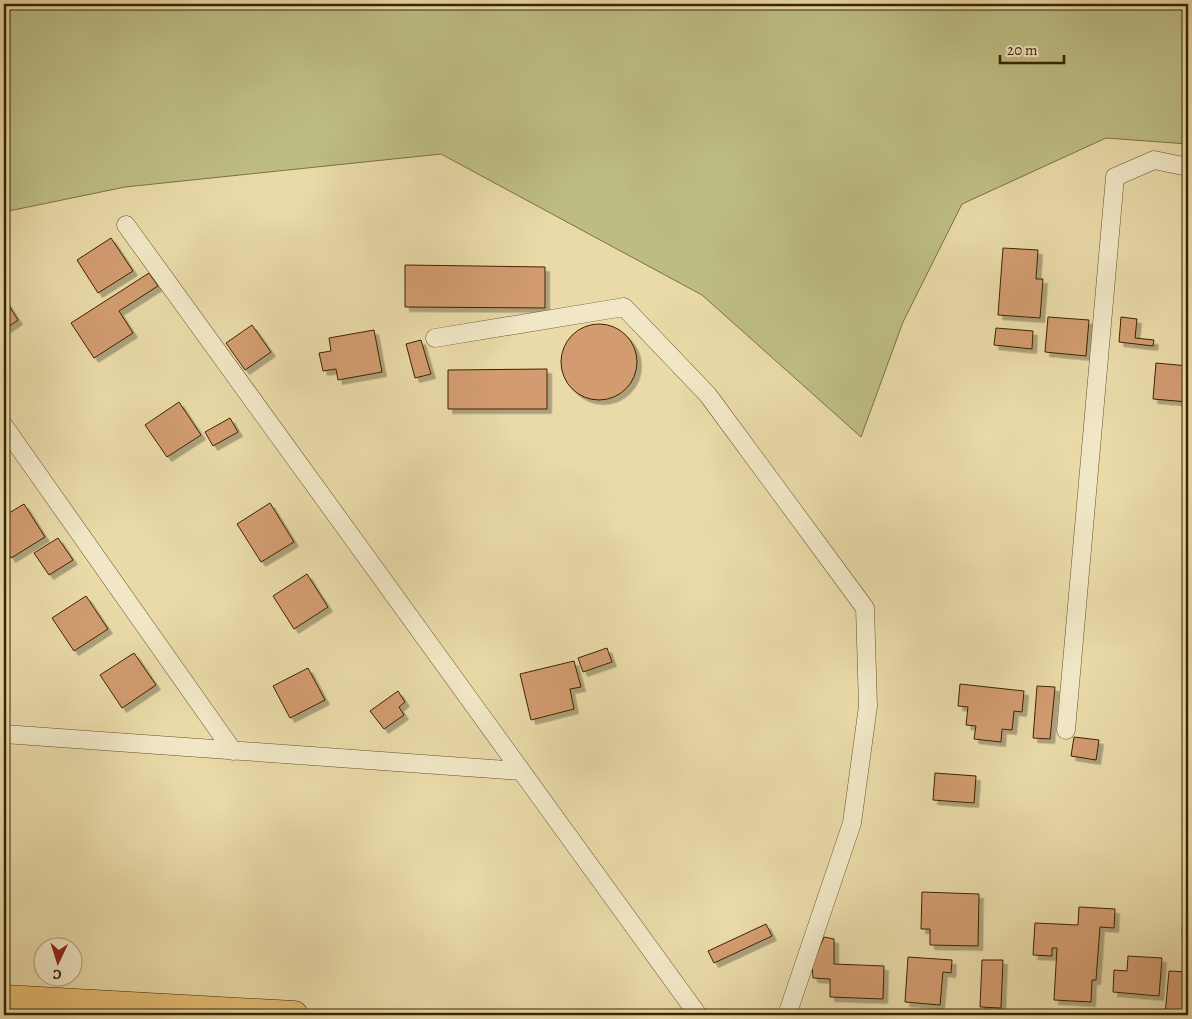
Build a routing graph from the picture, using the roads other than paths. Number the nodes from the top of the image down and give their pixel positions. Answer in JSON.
{"nodes":[{"id":1,"x":1188,"y":167,"type":"edge"},
{"id":2,"x":126,"y":225,"type":"dead end"},
{"id":3,"x":435,"y":338,"type":"dead end"},
{"id":4,"x":4,"y":426,"type":"edge"},
{"id":5,"x":1066,"y":730,"type":"dead end"},
{"id":6,"x":4,"y":734,"type":"edge"},
{"id":7,"x":232,"y":751,"type":"junction"},
{"id":8,"x":521,"y":770,"type":"junction"},
{"id":9,"x":4,"y":999,"type":"edge"},
{"id":10,"x":294,"y":1015,"type":"edge"},
{"id":11,"x":698,"y":1015,"type":"edge"},
{"id":12,"x":788,"y":1015,"type":"edge"}],
"edges":[{"from":1,"to":5,"type":"street"},
{"from":2,"to":8,"type":"street"},
{"from":3,"to":12,"type":"street"},
{"from":4,"to":7,"type":"street"},
{"from":6,"to":7,"type":"street"},
{"from":7,"to":8,"type":"street"},
{"from":8,"to":11,"type":"street"},
{"from":9,"to":10,"type":"main road"}]}
